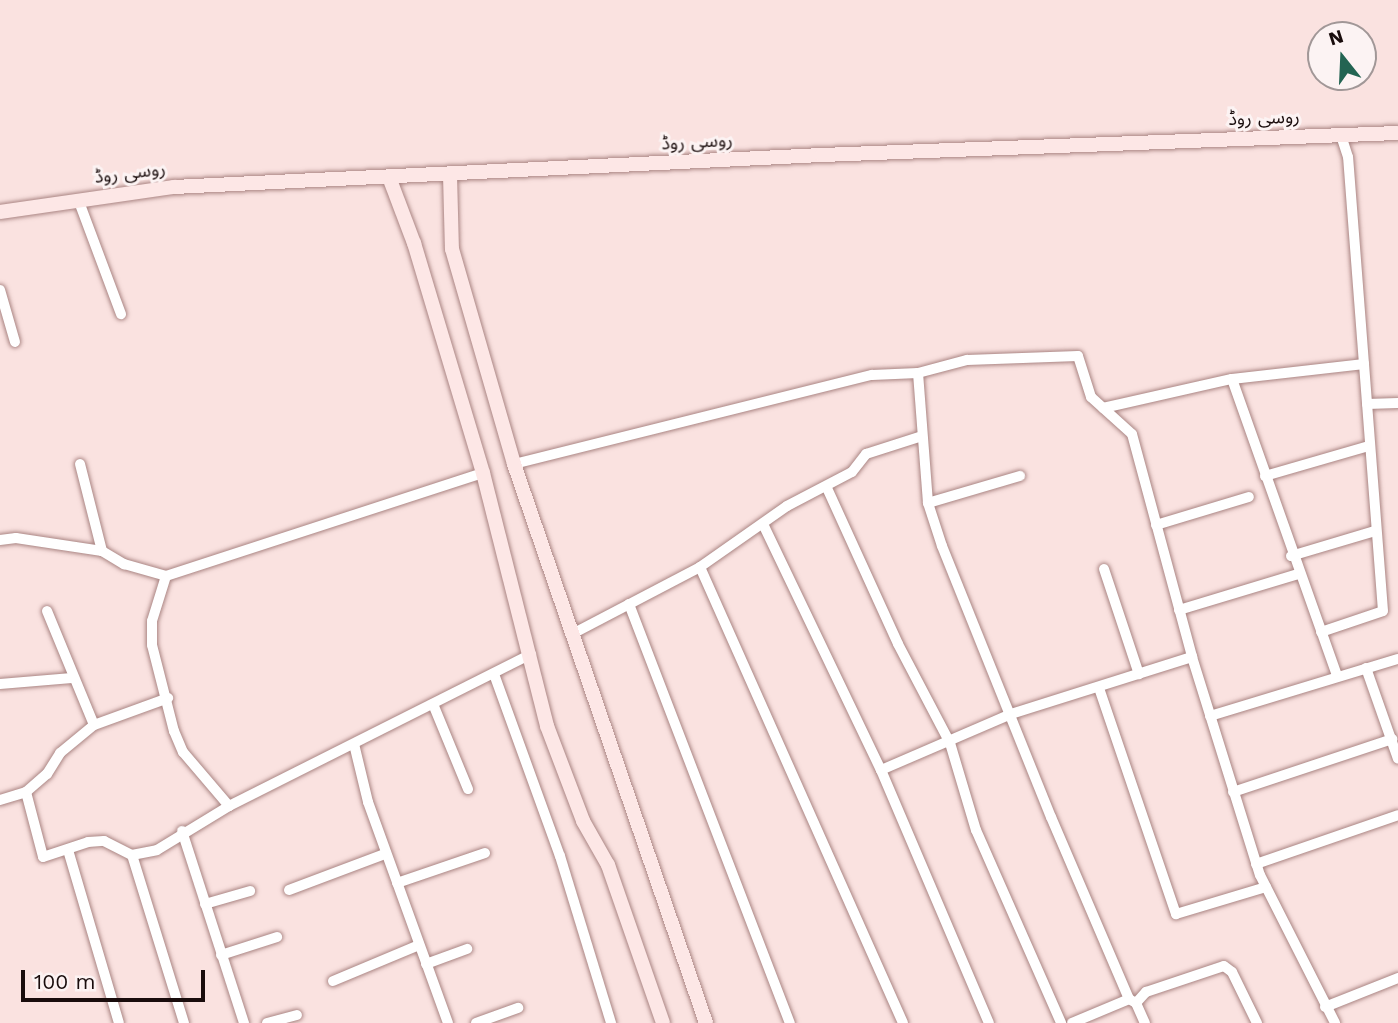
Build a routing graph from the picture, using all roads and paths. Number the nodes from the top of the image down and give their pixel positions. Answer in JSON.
{"nodes":[{"id":1,"x":1398,"y":133,"type":"edge"},
{"id":2,"x":1341,"y":135,"type":"junction"},
{"id":3,"x":450,"y":175,"type":"junction"},
{"id":4,"x":389,"y":177,"type":"junction"},
{"id":5,"x":78,"y":199,"type":"junction"},
{"id":6,"x":0,"y":212,"type":"edge"},
{"id":7,"x":0,"y":290,"type":"edge"},
{"id":8,"x":121,"y":314,"type":"dead end"},
{"id":9,"x":15,"y":342,"type":"dead end"},
{"id":10,"x":1364,"y":364,"type":"junction"},
{"id":11,"x":918,"y":373,"type":"junction"},
{"id":12,"x":1232,"y":379,"type":"junction"},
{"id":13,"x":1398,"y":403,"type":"edge"},
{"id":14,"x":1367,"y":404,"type":"junction"},
{"id":15,"x":1103,"y":408,"type":"junction"},
{"id":16,"x":922,"y":436,"type":"junction"},
{"id":17,"x":1369,"y":446,"type":"junction"},
{"id":18,"x":80,"y":464,"type":"dead end"},
{"id":19,"x":514,"y":464,"type":"junction"},
{"id":20,"x":483,"y":473,"type":"junction"},
{"id":21,"x":1020,"y":476,"type":"dead end"},
{"id":22,"x":1265,"y":476,"type":"junction"},
{"id":23,"x":827,"y":488,"type":"junction"},
{"id":24,"x":1249,"y":497,"type":"dead end"},
{"id":25,"x":928,"y":503,"type":"junction"},
{"id":26,"x":764,"y":524,"type":"junction"},
{"id":27,"x":1156,"y":525,"type":"junction"},
{"id":28,"x":1375,"y":531,"type":"junction"},
{"id":29,"x":0,"y":540,"type":"edge"},
{"id":30,"x":102,"y":551,"type":"junction"},
{"id":31,"x":1291,"y":556,"type":"junction"},
{"id":32,"x":700,"y":567,"type":"junction"},
{"id":33,"x":1104,"y":569,"type":"dead end"},
{"id":34,"x":1298,"y":574,"type":"junction"},
{"id":35,"x":166,"y":576,"type":"junction"},
{"id":36,"x":629,"y":604,"type":"junction"},
{"id":37,"x":1179,"y":610,"type":"junction"},
{"id":38,"x":47,"y":611,"type":"dead end"},
{"id":39,"x":1321,"y":632,"type":"junction"},
{"id":40,"x":574,"y":633,"type":"junction"},
{"id":41,"x":531,"y":654,"type":"junction"},
{"id":42,"x":1192,"y":657,"type":"junction"},
{"id":43,"x":1398,"y":659,"type":"edge"},
{"id":44,"x":1366,"y":668,"type":"junction"},
{"id":45,"x":494,"y":674,"type":"junction"},
{"id":46,"x":1139,"y":674,"type":"junction"},
{"id":47,"x":1337,"y":676,"type":"junction"},
{"id":48,"x":72,"y":678,"type":"junction"},
{"id":49,"x":0,"y":684,"type":"edge"},
{"id":50,"x":1100,"y":688,"type":"junction"},
{"id":51,"x":168,"y":698,"type":"junction"},
{"id":52,"x":433,"y":704,"type":"junction"},
{"id":53,"x":1011,"y":714,"type":"junction"},
{"id":54,"x":1210,"y":716,"type":"junction"},
{"id":55,"x":94,"y":725,"type":"junction"},
{"id":56,"x":1392,"y":739,"type":"junction"},
{"id":57,"x":950,"y":743,"type":"junction"},
{"id":58,"x":354,"y":744,"type":"junction"},
{"id":59,"x":1398,"y":759,"type":"edge"},
{"id":60,"x":881,"y":770,"type":"junction"},
{"id":61,"x":468,"y":789,"type":"dead end"},
{"id":62,"x":26,"y":792,"type":"junction"},
{"id":63,"x":1233,"y":792,"type":"junction"},
{"id":64,"x":0,"y":800,"type":"edge"},
{"id":65,"x":229,"y":806,"type":"junction"},
{"id":66,"x":1398,"y":815,"type":"edge"},
{"id":67,"x":182,"y":831,"type":"junction"},
{"id":68,"x":68,"y":850,"type":"junction"},
{"id":69,"x":485,"y":853,"type":"dead end"},
{"id":70,"x":385,"y":854,"type":"junction"},
{"id":71,"x":132,"y":855,"type":"junction"},
{"id":72,"x":1256,"y":864,"type":"junction"},
{"id":73,"x":397,"y":883,"type":"junction"},
{"id":74,"x":1266,"y":887,"type":"junction"},
{"id":75,"x":289,"y":890,"type":"dead end"},
{"id":76,"x":250,"y":891,"type":"dead end"},
{"id":77,"x":205,"y":904,"type":"junction"},
{"id":78,"x":277,"y":937,"type":"dead end"},
{"id":79,"x":419,"y":946,"type":"junction"},
{"id":80,"x":467,"y":949,"type":"dead end"},
{"id":81,"x":221,"y":955,"type":"junction"},
{"id":82,"x":426,"y":964,"type":"junction"},
{"id":83,"x":1398,"y":978,"type":"edge"},
{"id":84,"x":333,"y":981,"type":"dead end"},
{"id":85,"x":1132,"y":1001,"type":"junction"},
{"id":86,"x":1325,"y":1007,"type":"junction"},
{"id":87,"x":518,"y":1008,"type":"dead end"},
{"id":88,"x":297,"y":1014,"type":"dead end"},
{"id":89,"x":1091,"y":1020,"type":"edge"},
{"id":90,"x":119,"y":1023,"type":"edge"},
{"id":91,"x":184,"y":1023,"type":"edge"},
{"id":92,"x":244,"y":1023,"type":"edge"},
{"id":93,"x":267,"y":1023,"type":"edge"},
{"id":94,"x":448,"y":1023,"type":"edge"},
{"id":95,"x":476,"y":1023,"type":"edge"},
{"id":96,"x":611,"y":1023,"type":"edge"},
{"id":97,"x":663,"y":1023,"type":"edge"},
{"id":98,"x":706,"y":1023,"type":"edge"},
{"id":99,"x":790,"y":1023,"type":"edge"},
{"id":100,"x":903,"y":1023,"type":"edge"},
{"id":101,"x":989,"y":1023,"type":"edge"},
{"id":102,"x":1060,"y":1023,"type":"edge"},
{"id":103,"x":1072,"y":1023,"type":"edge"},
{"id":104,"x":1144,"y":1023,"type":"edge"},
{"id":105,"x":1257,"y":1023,"type":"edge"},
{"id":106,"x":1335,"y":1023,"type":"edge"}],
"edges":[{"from":1,"to":2,"type":"street","name":"روسی روڈ"},
{"from":2,"to":3,"type":"street","name":"روسی روڈ"},
{"from":2,"to":10,"type":"street"},
{"from":3,"to":4,"type":"street","name":"روسی روڈ"},
{"from":3,"to":19,"type":"street"},
{"from":4,"to":5,"type":"street","name":"روسی روڈ"},
{"from":4,"to":20,"type":"street"},
{"from":5,"to":6,"type":"street","name":"روسی روڈ"},
{"from":5,"to":8,"type":"street"},
{"from":7,"to":9,"type":"street"},
{"from":10,"to":12,"type":"street"},
{"from":10,"to":14,"type":"street"},
{"from":11,"to":15,"type":"street"},
{"from":11,"to":16,"type":"street"},
{"from":11,"to":19,"type":"street"},
{"from":12,"to":15,"type":"street"},
{"from":12,"to":22,"type":"street"},
{"from":13,"to":14,"type":"street"},
{"from":14,"to":17,"type":"street"},
{"from":15,"to":27,"type":"street"},
{"from":16,"to":23,"type":"street"},
{"from":16,"to":25,"type":"street"},
{"from":17,"to":22,"type":"street"},
{"from":17,"to":28,"type":"street"},
{"from":18,"to":30,"type":"street"},
{"from":19,"to":40,"type":"street"},
{"from":20,"to":35,"type":"street"},
{"from":20,"to":41,"type":"street"},
{"from":21,"to":25,"type":"street"},
{"from":22,"to":31,"type":"street"},
{"from":23,"to":26,"type":"street"},
{"from":23,"to":57,"type":"street"},
{"from":24,"to":27,"type":"street"},
{"from":25,"to":53,"type":"street"},
{"from":26,"to":32,"type":"street"},
{"from":26,"to":60,"type":"street"},
{"from":27,"to":37,"type":"street"},
{"from":28,"to":31,"type":"street"},
{"from":28,"to":39,"type":"street"},
{"from":29,"to":30,"type":"street"},
{"from":30,"to":35,"type":"street"},
{"from":31,"to":34,"type":"street"},
{"from":32,"to":36,"type":"street"},
{"from":32,"to":100,"type":"street"},
{"from":33,"to":46,"type":"street"},
{"from":34,"to":37,"type":"street"},
{"from":34,"to":39,"type":"street"},
{"from":35,"to":51,"type":"street"},
{"from":36,"to":40,"type":"street"},
{"from":36,"to":99,"type":"street"},
{"from":37,"to":42,"type":"street"},
{"from":38,"to":48,"type":"street"},
{"from":39,"to":47,"type":"street"},
{"from":40,"to":98,"type":"street"},
{"from":41,"to":45,"type":"street"},
{"from":41,"to":97,"type":"street"},
{"from":42,"to":46,"type":"street"},
{"from":42,"to":54,"type":"street"},
{"from":43,"to":44,"type":"street"},
{"from":44,"to":47,"type":"street"},
{"from":44,"to":56,"type":"street"},
{"from":45,"to":52,"type":"street"},
{"from":45,"to":96,"type":"street"},
{"from":46,"to":50,"type":"street"},
{"from":47,"to":54,"type":"street"},
{"from":48,"to":49,"type":"street"},
{"from":48,"to":55,"type":"street"},
{"from":50,"to":53,"type":"street"},
{"from":50,"to":74,"type":"street"},
{"from":51,"to":55,"type":"street"},
{"from":51,"to":65,"type":"street"},
{"from":52,"to":58,"type":"street"},
{"from":52,"to":61,"type":"street"},
{"from":53,"to":57,"type":"street"},
{"from":53,"to":85,"type":"street"},
{"from":54,"to":63,"type":"street"},
{"from":55,"to":62,"type":"street"},
{"from":56,"to":59,"type":"street"},
{"from":56,"to":63,"type":"street"},
{"from":57,"to":60,"type":"street"},
{"from":57,"to":102,"type":"street"},
{"from":58,"to":65,"type":"street"},
{"from":58,"to":70,"type":"street"},
{"from":60,"to":101,"type":"street"},
{"from":62,"to":64,"type":"street"},
{"from":62,"to":68,"type":"street"},
{"from":63,"to":72,"type":"street"},
{"from":65,"to":67,"type":"street"},
{"from":66,"to":72,"type":"street"},
{"from":67,"to":71,"type":"street"},
{"from":67,"to":77,"type":"street"},
{"from":68,"to":71,"type":"street"},
{"from":68,"to":90,"type":"street"},
{"from":69,"to":73,"type":"street"},
{"from":70,"to":73,"type":"street"},
{"from":70,"to":75,"type":"street"},
{"from":71,"to":91,"type":"street"},
{"from":72,"to":74,"type":"street"},
{"from":73,"to":79,"type":"street"},
{"from":74,"to":86,"type":"street"},
{"from":76,"to":77,"type":"street"},
{"from":77,"to":81,"type":"street"},
{"from":78,"to":81,"type":"street"},
{"from":79,"to":82,"type":"street"},
{"from":79,"to":84,"type":"street"},
{"from":80,"to":82,"type":"street"},
{"from":81,"to":92,"type":"street"},
{"from":82,"to":94,"type":"street"},
{"from":83,"to":86,"type":"street"},
{"from":85,"to":89,"type":"street"},
{"from":85,"to":104,"type":"street"},
{"from":85,"to":105,"type":"street"},
{"from":86,"to":106,"type":"street"},
{"from":87,"to":95,"type":"street"},
{"from":88,"to":93,"type":"street"},
{"from":89,"to":103,"type":"street"}]}
